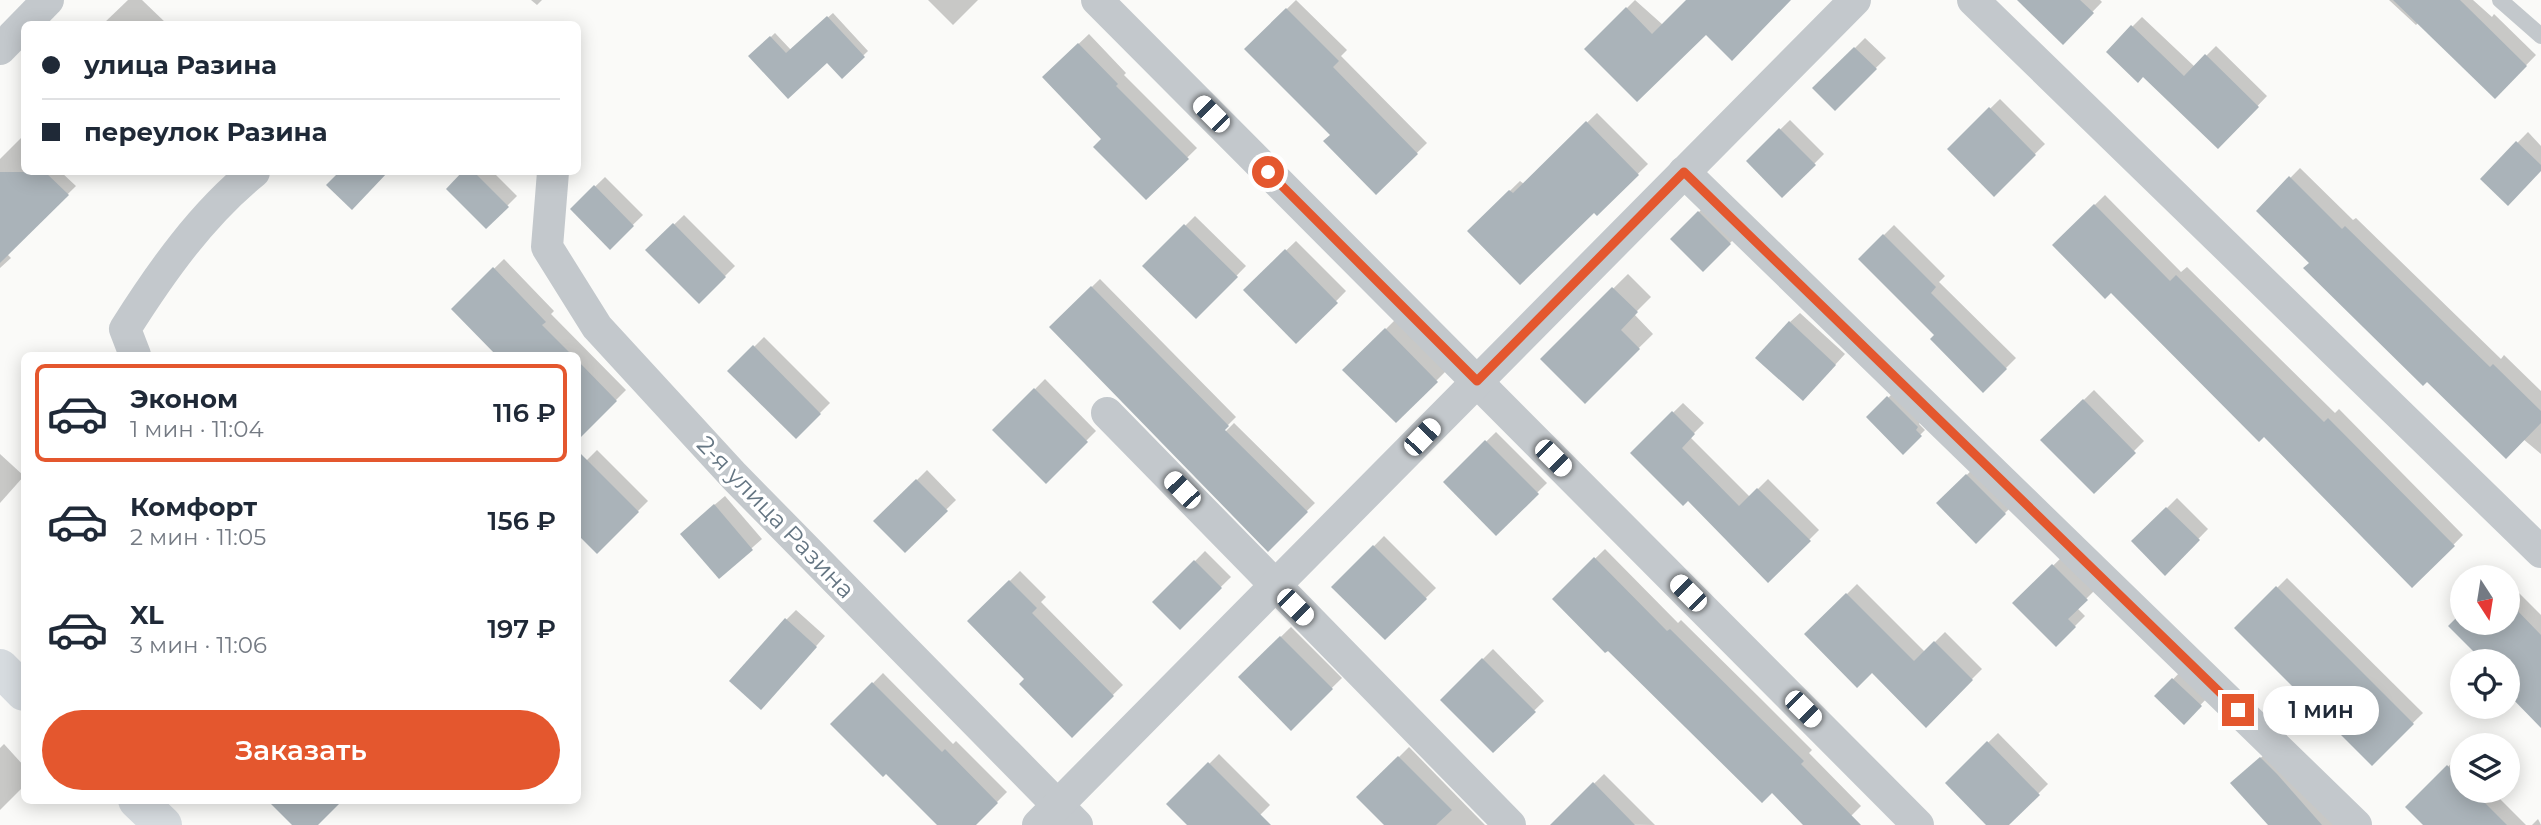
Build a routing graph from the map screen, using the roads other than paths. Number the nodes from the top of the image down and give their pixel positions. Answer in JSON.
{"nodes":[{"id":1,"x":48,"y":0,"type":"edge"},
{"id":2,"x":1097,"y":0,"type":"edge"},
{"id":3,"x":1855,"y":0,"type":"edge"},
{"id":4,"x":1973,"y":0,"type":"edge"},
{"id":5,"x":2500,"y":0,"type":"edge"},
{"id":6,"x":27,"y":21,"type":"edge"},
{"id":7,"x":21,"y":28,"type":"edge"},
{"id":8,"x":2541,"y":37,"type":"edge"},
{"id":9,"x":0,"y":49,"type":"edge"},
{"id":10,"x":1684,"y":172,"type":"junction"},
{"id":11,"x":250,"y":175,"type":"edge"},
{"id":12,"x":553,"y":175,"type":"edge"},
{"id":13,"x":134,"y":352,"type":"edge"},
{"id":14,"x":1477,"y":381,"type":"junction"},
{"id":15,"x":1107,"y":413,"type":"dead end"},
{"id":16,"x":2541,"y":552,"type":"edge"},
{"id":17,"x":1275,"y":587,"type":"junction"},
{"id":18,"x":0,"y":668,"type":"edge"},
{"id":19,"x":21,"y":689,"type":"edge"},
{"id":20,"x":141,"y":804,"type":"edge"},
{"id":21,"x":1057,"y":818,"type":"edge"},
{"id":22,"x":163,"y":825,"type":"edge"},
{"id":23,"x":1510,"y":825,"type":"edge"},
{"id":24,"x":1918,"y":825,"type":"edge"},
{"id":25,"x":2356,"y":825,"type":"edge"}],
"edges":[{"from":1,"to":6,"type":"street"},
{"from":2,"to":14,"type":"street"},
{"from":3,"to":10,"type":"street"},
{"from":4,"to":16,"type":"street"},
{"from":5,"to":8,"type":"lane"},
{"from":7,"to":9,"type":"street"},
{"from":10,"to":14,"type":"street"},
{"from":10,"to":25,"type":"street"},
{"from":11,"to":13,"type":"street"},
{"from":12,"to":21,"type":"street","name":"2-я улица Разина"},
{"from":14,"to":17,"type":"street"},
{"from":14,"to":24,"type":"street"},
{"from":15,"to":17,"type":"street"},
{"from":17,"to":21,"type":"street"},
{"from":17,"to":23,"type":"street"},
{"from":18,"to":19,"type":"street"},
{"from":20,"to":22,"type":"street"}]}
